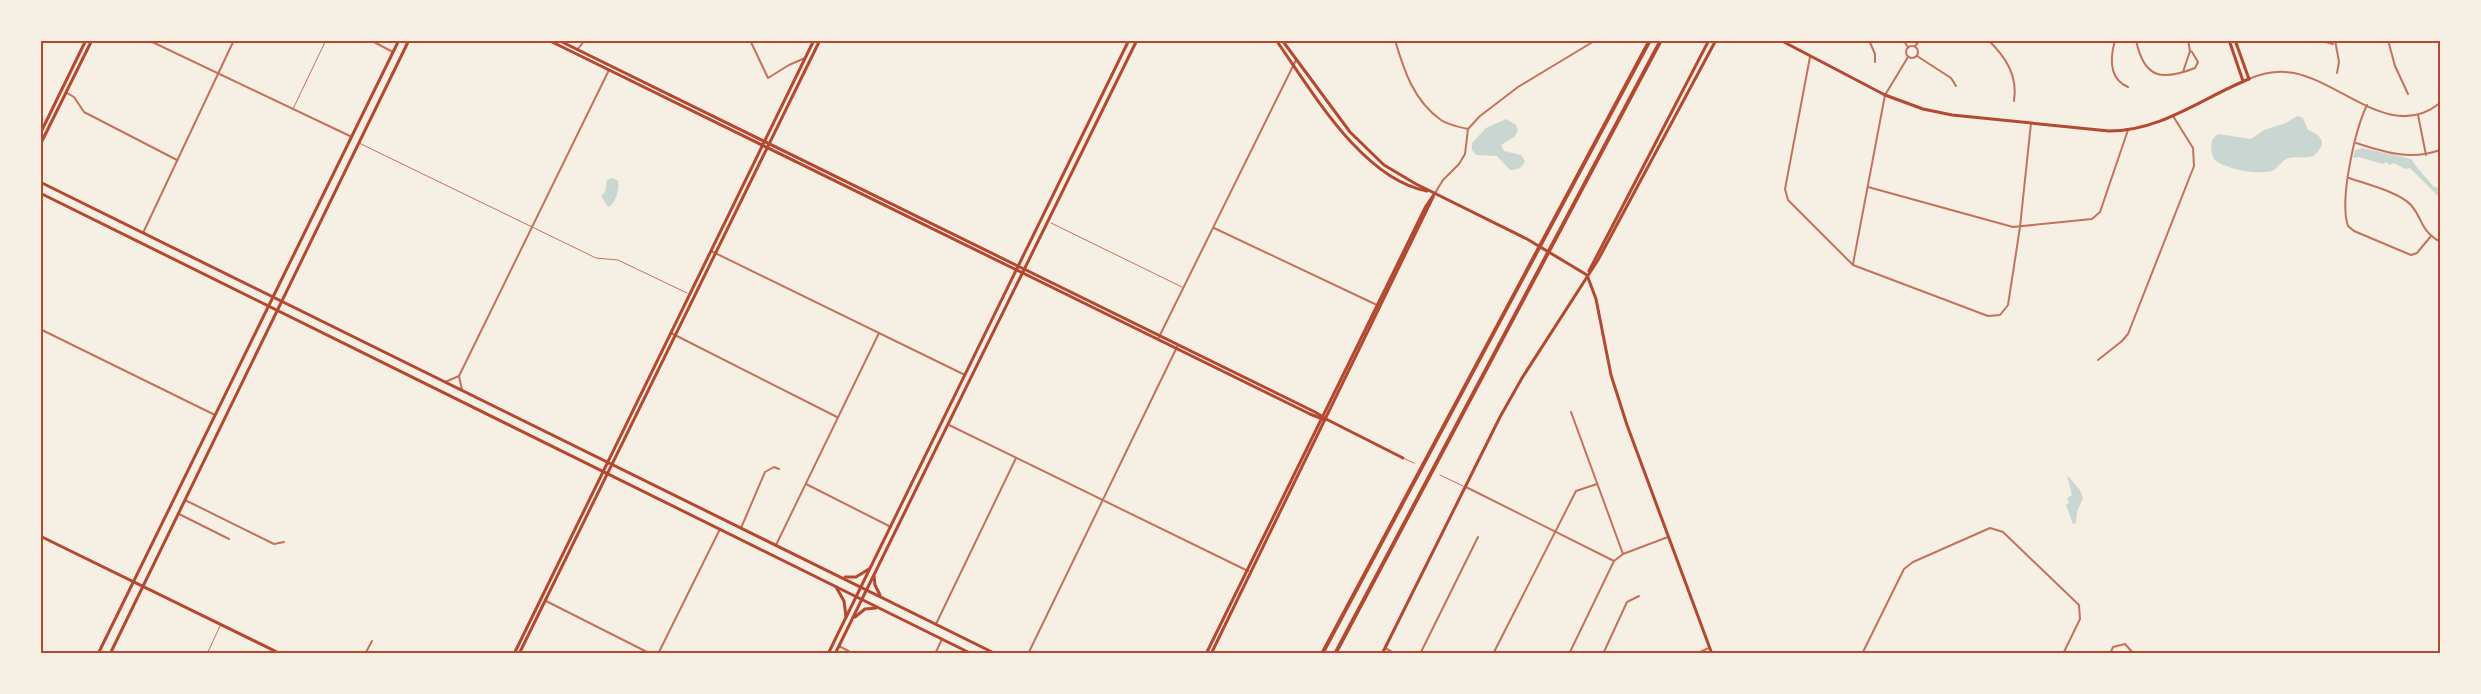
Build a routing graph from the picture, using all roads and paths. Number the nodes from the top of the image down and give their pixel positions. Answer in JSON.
{"nodes":[{"id":1,"x":86,"y":40,"type":"edge"},
{"id":2,"x":92,"y":40,"type":"edge"},
{"id":3,"x":148,"y":40,"type":"edge"},
{"id":4,"x":234,"y":40,"type":"edge"},
{"id":5,"x":326,"y":40,"type":"edge"},
{"id":6,"x":370,"y":40,"type":"edge"},
{"id":7,"x":409,"y":40,"type":"edge"},
{"id":8,"x":548,"y":40,"type":"edge"},
{"id":9,"x":558,"y":40,"type":"edge"},
{"id":10,"x":585,"y":40,"type":"edge"},
{"id":11,"x":750,"y":40,"type":"edge"},
{"id":12,"x":814,"y":40,"type":"edge"},
{"id":13,"x":820,"y":40,"type":"edge"},
{"id":14,"x":1129,"y":40,"type":"edge"},
{"id":15,"x":1137,"y":40,"type":"edge"},
{"id":16,"x":1276,"y":40,"type":"edge"},
{"id":17,"x":1282,"y":40,"type":"edge"},
{"id":18,"x":1395,"y":40,"type":"edge"},
{"id":19,"x":1596,"y":40,"type":"edge"},
{"id":20,"x":1650,"y":40,"type":"edge"},
{"id":21,"x":1661,"y":40,"type":"edge"},
{"id":22,"x":1709,"y":40,"type":"edge"},
{"id":23,"x":1716,"y":40,"type":"edge"},
{"id":24,"x":1780,"y":40,"type":"edge"},
{"id":25,"x":1869,"y":40,"type":"edge"},
{"id":26,"x":1903,"y":40,"type":"edge"},
{"id":27,"x":1920,"y":40,"type":"edge"},
{"id":28,"x":1988,"y":40,"type":"edge"},
{"id":29,"x":2115,"y":40,"type":"edge"},
{"id":30,"x":2136,"y":40,"type":"edge"},
{"id":31,"x":2188,"y":40,"type":"edge"},
{"id":32,"x":2229,"y":40,"type":"edge"},
{"id":33,"x":2235,"y":40,"type":"edge"},
{"id":34,"x":2318,"y":40,"type":"edge"},
{"id":35,"x":2388,"y":40,"type":"edge"},
{"id":36,"x":398,"y":42,"type":"edge"},
{"id":37,"x":2334,"y":42,"type":"edge"},
{"id":38,"x":1915,"y":46,"type":"junction"},
{"id":39,"x":406,"y":47,"type":"junction"},
{"id":40,"x":1908,"y":47,"type":"junction"},
{"id":41,"x":576,"y":51,"type":"junction"},
{"id":42,"x":2190,"y":51,"type":"junction"},
{"id":43,"x":393,"y":52,"type":"junction"},
{"id":44,"x":1810,"y":56,"type":"junction"},
{"id":45,"x":1917,"y":56,"type":"junction"},
{"id":46,"x":1908,"y":57,"type":"junction"},
{"id":47,"x":806,"y":58,"type":"junction"},
{"id":48,"x":1296,"y":60,"type":"junction"},
{"id":49,"x":1875,"y":62,"type":"dead end"},
{"id":50,"x":1294,"y":65,"type":"junction"},
{"id":51,"x":609,"y":70,"type":"junction"},
{"id":52,"x":2182,"y":72,"type":"junction"},
{"id":53,"x":2337,"y":73,"type":"dead end"},
{"id":54,"x":219,"y":74,"type":"junction"},
{"id":55,"x":2248,"y":79,"type":"junction"},
{"id":56,"x":2243,"y":81,"type":"junction"},
{"id":57,"x":1956,"y":87,"type":"dead end"},
{"id":58,"x":2128,"y":87,"type":"dead end"},
{"id":59,"x":67,"y":93,"type":"junction"},
{"id":60,"x":2408,"y":94,"type":"dead end"},
{"id":61,"x":1886,"y":95,"type":"junction"},
{"id":62,"x":2014,"y":101,"type":"dead end"},
{"id":63,"x":2440,"y":103,"type":"edge"},
{"id":64,"x":2367,"y":105,"type":"junction"},
{"id":65,"x":292,"y":110,"type":"junction"},
{"id":66,"x":2418,"y":115,"type":"junction"},
{"id":67,"x":2173,"y":116,"type":"junction"},
{"id":68,"x":2031,"y":123,"type":"junction"},
{"id":69,"x":1468,"y":129,"type":"junction"},
{"id":70,"x":2128,"y":130,"type":"junction"},
{"id":71,"x":40,"y":134,"type":"edge"},
{"id":72,"x":353,"y":137,"type":"junction"},
{"id":73,"x":359,"y":143,"type":"junction"},
{"id":74,"x":2355,"y":143,"type":"junction"},
{"id":75,"x":764,"y":144,"type":"junction"},
{"id":76,"x":40,"y":146,"type":"edge"},
{"id":77,"x":768,"y":146,"type":"junction"},
{"id":78,"x":2440,"y":150,"type":"edge"},
{"id":79,"x":2426,"y":154,"type":"junction"},
{"id":80,"x":177,"y":160,"type":"junction"},
{"id":81,"x":2349,"y":178,"type":"junction"},
{"id":82,"x":41,"y":182,"type":"edge"},
{"id":83,"x":1868,"y":187,"type":"junction"},
{"id":84,"x":1435,"y":193,"type":"junction"},
{"id":85,"x":41,"y":194,"type":"edge"},
{"id":86,"x":1048,"y":221,"type":"junction"},
{"id":87,"x":532,"y":227,"type":"junction"},
{"id":88,"x":2020,"y":227,"type":"junction"},
{"id":89,"x":1214,"y":228,"type":"junction"},
{"id":90,"x":143,"y":232,"type":"junction"},
{"id":91,"x":2431,"y":236,"type":"junction"},
{"id":92,"x":2440,"y":242,"type":"edge"},
{"id":93,"x":711,"y":251,"type":"junction"},
{"id":94,"x":716,"y":253,"type":"junction"},
{"id":95,"x":1853,"y":265,"type":"junction"},
{"id":96,"x":1018,"y":268,"type":"junction"},
{"id":97,"x":1023,"y":271,"type":"junction"},
{"id":98,"x":1587,"y":275,"type":"junction"},
{"id":99,"x":1184,"y":288,"type":"junction"},
{"id":100,"x":690,"y":294,"type":"junction"},
{"id":101,"x":274,"y":297,"type":"junction"},
{"id":102,"x":694,"y":297,"type":"junction"},
{"id":103,"x":282,"y":301,"type":"junction"},
{"id":104,"x":269,"y":306,"type":"junction"},
{"id":105,"x":1379,"y":306,"type":"junction"},
{"id":106,"x":278,"y":310,"type":"junction"},
{"id":107,"x":40,"y":329,"type":"edge"},
{"id":108,"x":671,"y":333,"type":"junction"},
{"id":109,"x":879,"y":333,"type":"junction"},
{"id":110,"x":675,"y":336,"type":"junction"},
{"id":111,"x":1159,"y":337,"type":"junction"},
{"id":112,"x":1177,"y":346,"type":"junction"},
{"id":113,"x":2098,"y":360,"type":"dead end"},
{"id":114,"x":236,"y":374,"type":"junction"},
{"id":115,"x":965,"y":375,"type":"junction"},
{"id":116,"x":459,"y":376,"type":"junction"},
{"id":117,"x":244,"y":379,"type":"junction"},
{"id":118,"x":445,"y":382,"type":"junction"},
{"id":119,"x":462,"y":390,"type":"junction"},
{"id":120,"x":1571,"y":412,"type":"dead end"},
{"id":121,"x":216,"y":416,"type":"junction"},
{"id":122,"x":838,"y":418,"type":"junction"},
{"id":123,"x":1324,"y":418,"type":"junction"},
{"id":124,"x":948,"y":424,"type":"junction"},
{"id":125,"x":1016,"y":458,"type":"junction"},
{"id":126,"x":1403,"y":458,"type":"joint"},
{"id":127,"x":608,"y":462,"type":"junction"},
{"id":128,"x":1414,"y":463,"type":"dead end"},
{"id":129,"x":612,"y":464,"type":"junction"},
{"id":130,"x":778,"y":469,"type":"dead end"},
{"id":131,"x":603,"y":471,"type":"junction"},
{"id":132,"x":608,"y":473,"type":"junction"},
{"id":133,"x":1440,"y":475,"type":"dead end"},
{"id":134,"x":806,"y":484,"type":"junction"},
{"id":135,"x":1597,"y":484,"type":"junction"},
{"id":136,"x":1465,"y":486,"type":"junction"},
{"id":137,"x":185,"y":500,"type":"junction"},
{"id":138,"x":1103,"y":500,"type":"junction"},
{"id":139,"x":178,"y":514,"type":"junction"},
{"id":140,"x":891,"y":527,"type":"junction"},
{"id":141,"x":741,"y":528,"type":"junction"},
{"id":142,"x":720,"y":529,"type":"junction"},
{"id":143,"x":1554,"y":531,"type":"junction"},
{"id":144,"x":40,"y":536,"type":"edge"},
{"id":145,"x":1478,"y":537,"type":"dead end"},
{"id":146,"x":1669,"y":537,"type":"junction"},
{"id":147,"x":229,"y":539,"type":"dead end"},
{"id":148,"x":284,"y":542,"type":"dead end"},
{"id":149,"x":776,"y":545,"type":"junction"},
{"id":150,"x":1623,"y":554,"type":"junction"},
{"id":151,"x":1614,"y":561,"type":"junction"},
{"id":152,"x":871,"y":568,"type":"junction"},
{"id":153,"x":1249,"y":571,"type":"junction"},
{"id":154,"x":874,"y":575,"type":"junction"},
{"id":155,"x":839,"y":576,"type":"junction"},
{"id":156,"x":134,"y":582,"type":"junction"},
{"id":157,"x":143,"y":586,"type":"junction"},
{"id":158,"x":835,"y":586,"type":"junction"},
{"id":159,"x":861,"y":587,"type":"junction"},
{"id":160,"x":867,"y":590,"type":"junction"},
{"id":161,"x":1640,"y":596,"type":"dead end"},
{"id":162,"x":856,"y":597,"type":"junction"},
{"id":163,"x":884,"y":598,"type":"junction"},
{"id":164,"x":862,"y":599,"type":"junction"},
{"id":165,"x":546,"y":600,"type":"junction"},
{"id":166,"x":880,"y":608,"type":"junction"},
{"id":167,"x":846,"y":619,"type":"junction"},
{"id":168,"x":852,"y":620,"type":"junction"},
{"id":169,"x":221,"y":624,"type":"junction"},
{"id":170,"x":936,"y":624,"type":"junction"},
{"id":171,"x":942,"y":639,"type":"junction"},
{"id":172,"x":372,"y":641,"type":"dead end"},
{"id":173,"x":839,"y":646,"type":"junction"},
{"id":174,"x":1710,"y":647,"type":"junction"},
{"id":175,"x":1385,"y":648,"type":"junction"},
{"id":176,"x":98,"y":654,"type":"edge"},
{"id":177,"x":110,"y":654,"type":"edge"},
{"id":178,"x":207,"y":654,"type":"edge"},
{"id":179,"x":281,"y":654,"type":"edge"},
{"id":180,"x":365,"y":654,"type":"edge"},
{"id":181,"x":514,"y":654,"type":"edge"},
{"id":182,"x":519,"y":654,"type":"edge"},
{"id":183,"x":651,"y":654,"type":"edge"},
{"id":184,"x":658,"y":654,"type":"edge"},
{"id":185,"x":828,"y":654,"type":"edge"},
{"id":186,"x":835,"y":654,"type":"edge"},
{"id":187,"x":854,"y":654,"type":"edge"},
{"id":188,"x":935,"y":654,"type":"edge"},
{"id":189,"x":972,"y":654,"type":"edge"},
{"id":190,"x":996,"y":654,"type":"edge"},
{"id":191,"x":1028,"y":654,"type":"edge"},
{"id":192,"x":1206,"y":654,"type":"edge"},
{"id":193,"x":1211,"y":654,"type":"edge"},
{"id":194,"x":1322,"y":654,"type":"edge"},
{"id":195,"x":1335,"y":654,"type":"edge"},
{"id":196,"x":1382,"y":654,"type":"edge"},
{"id":197,"x":1396,"y":654,"type":"edge"},
{"id":198,"x":1420,"y":654,"type":"edge"},
{"id":199,"x":1493,"y":654,"type":"edge"},
{"id":200,"x":1569,"y":654,"type":"edge"},
{"id":201,"x":1603,"y":654,"type":"edge"},
{"id":202,"x":1695,"y":654,"type":"edge"},
{"id":203,"x":1712,"y":654,"type":"edge"},
{"id":204,"x":1862,"y":654,"type":"edge"},
{"id":205,"x":2063,"y":654,"type":"edge"},
{"id":206,"x":2110,"y":654,"type":"edge"},
{"id":207,"x":2134,"y":654,"type":"edge"}],
"edges":[{"from":1,"to":71,"type":"main road"},
{"from":2,"to":59,"type":"main road"},
{"from":3,"to":54,"type":"street"},
{"from":4,"to":54,"type":"street"},
{"from":5,"to":65,"type":"lane"},
{"from":6,"to":43,"type":"street"},
{"from":7,"to":39,"type":"main road"},
{"from":8,"to":41,"type":"main road"},
{"from":9,"to":41,"type":"main road"},
{"from":10,"to":41,"type":"street"},
{"from":11,"to":47,"type":"street"},
{"from":12,"to":47,"type":"main road"},
{"from":13,"to":77,"type":"main road"},
{"from":14,"to":96,"type":"main road"},
{"from":15,"to":86,"type":"main road"},
{"from":16,"to":50,"type":"main road"},
{"from":17,"to":48,"type":"main road"},
{"from":18,"to":69,"type":"street"},
{"from":19,"to":69,"type":"street"},
{"from":20,"to":194,"type":"highway"},
{"from":21,"to":195,"type":"highway"},
{"from":22,"to":98,"type":"main road"},
{"from":23,"to":98,"type":"main road"},
{"from":24,"to":44,"type":"main road"},
{"from":25,"to":49,"type":"street"},
{"from":26,"to":40,"type":"street"},
{"from":27,"to":38,"type":"street"},
{"from":28,"to":62,"type":"street"},
{"from":29,"to":58,"type":"street"},
{"from":30,"to":52,"type":"street"},
{"from":31,"to":42,"type":"street"},
{"from":32,"to":56,"type":"main road"},
{"from":33,"to":55,"type":"main road"},
{"from":34,"to":37,"type":"street"},
{"from":35,"to":60,"type":"street"},
{"from":36,"to":39,"type":"main road"},
{"from":36,"to":43,"type":"main road"},
{"from":37,"to":53,"type":"street"},
{"from":38,"to":40,"type":"street"},
{"from":38,"to":45,"type":"street"},
{"from":39,"to":73,"type":"main road"},
{"from":40,"to":46,"type":"street"},
{"from":41,"to":51,"type":"main road"},
{"from":41,"to":75,"type":"main road"},
{"from":42,"to":52,"type":"street"},
{"from":42,"to":52,"type":"street"},
{"from":43,"to":72,"type":"main road"},
{"from":44,"to":61,"type":"main road"},
{"from":44,"to":95,"type":"street"},
{"from":45,"to":46,"type":"street"},
{"from":45,"to":57,"type":"street"},
{"from":46,"to":61,"type":"street"},
{"from":47,"to":75,"type":"main road"},
{"from":48,"to":50,"type":"street"},
{"from":48,"to":84,"type":"main road"},
{"from":50,"to":84,"type":"main road"},
{"from":50,"to":89,"type":"street"},
{"from":51,"to":75,"type":"main road"},
{"from":51,"to":87,"type":"street"},
{"from":54,"to":65,"type":"street"},
{"from":54,"to":80,"type":"street"},
{"from":55,"to":56,"type":"main road"},
{"from":55,"to":64,"type":"street"},
{"from":56,"to":67,"type":"main road"},
{"from":59,"to":76,"type":"main road"},
{"from":59,"to":80,"type":"street"},
{"from":61,"to":68,"type":"main road"},
{"from":61,"to":83,"type":"street"},
{"from":63,"to":66,"type":"street"},
{"from":64,"to":66,"type":"street"},
{"from":64,"to":74,"type":"street"},
{"from":65,"to":72,"type":"street"},
{"from":66,"to":79,"type":"street"},
{"from":67,"to":70,"type":"main road"},
{"from":67,"to":113,"type":"street"},
{"from":68,"to":70,"type":"main road"},
{"from":68,"to":88,"type":"street"},
{"from":69,"to":84,"type":"street"},
{"from":70,"to":88,"type":"street"},
{"from":72,"to":101,"type":"main road"},
{"from":73,"to":87,"type":"lane"},
{"from":73,"to":103,"type":"main road"},
{"from":74,"to":79,"type":"street"},
{"from":74,"to":81,"type":"street"},
{"from":75,"to":77,"type":"main road"},
{"from":75,"to":93,"type":"main road"},
{"from":77,"to":94,"type":"main road"},
{"from":77,"to":96,"type":"main road"},
{"from":78,"to":79,"type":"street"},
{"from":80,"to":90,"type":"street"},
{"from":81,"to":91,"type":"street"},
{"from":81,"to":91,"type":"street"},
{"from":82,"to":90,"type":"main road"},
{"from":83,"to":88,"type":"street"},
{"from":83,"to":95,"type":"street"},
{"from":84,"to":98,"type":"main road"},
{"from":84,"to":105,"type":"main road"},
{"from":85,"to":104,"type":"main road"},
{"from":86,"to":97,"type":"main road"},
{"from":86,"to":99,"type":"lane"},
{"from":87,"to":100,"type":"lane"},
{"from":87,"to":116,"type":"street"},
{"from":88,"to":95,"type":"street"},
{"from":89,"to":99,"type":"street"},
{"from":89,"to":105,"type":"street"},
{"from":90,"to":101,"type":"main road"},
{"from":91,"to":92,"type":"street"},
{"from":93,"to":94,"type":"street"},
{"from":93,"to":100,"type":"main road"},
{"from":94,"to":102,"type":"main road"},
{"from":94,"to":109,"type":"street"},
{"from":96,"to":97,"type":"main road"},
{"from":96,"to":115,"type":"main road"},
{"from":97,"to":111,"type":"main road"},
{"from":97,"to":124,"type":"main road"},
{"from":98,"to":136,"type":"main road"},
{"from":98,"to":146,"type":"main road"},
{"from":99,"to":111,"type":"street"},
{"from":100,"to":102,"type":"lane"},
{"from":100,"to":108,"type":"main road"},
{"from":101,"to":103,"type":"main road"},
{"from":101,"to":104,"type":"main road"},
{"from":102,"to":110,"type":"main road"},
{"from":103,"to":106,"type":"main road"},
{"from":103,"to":118,"type":"main road"},
{"from":104,"to":106,"type":"main road"},
{"from":104,"to":114,"type":"main road"},
{"from":105,"to":123,"type":"main road"},
{"from":106,"to":117,"type":"main road"},
{"from":106,"to":131,"type":"main road"},
{"from":107,"to":121,"type":"street"},
{"from":108,"to":110,"type":"street"},
{"from":108,"to":127,"type":"main road"},
{"from":109,"to":115,"type":"street"},
{"from":109,"to":122,"type":"street"},
{"from":110,"to":122,"type":"street"},
{"from":110,"to":129,"type":"main road"},
{"from":111,"to":112,"type":"main road"},
{"from":112,"to":123,"type":"main road"},
{"from":112,"to":138,"type":"street"},
{"from":114,"to":117,"type":"main road"},
{"from":114,"to":121,"type":"main road"},
{"from":115,"to":140,"type":"main road"},
{"from":116,"to":118,"type":"street"},
{"from":116,"to":119,"type":"street"},
{"from":117,"to":137,"type":"main road"},
{"from":118,"to":119,"type":"main road"},
{"from":119,"to":127,"type":"main road"},
{"from":120,"to":135,"type":"street"},
{"from":121,"to":156,"type":"main road"},
{"from":122,"to":134,"type":"street"},
{"from":123,"to":126,"type":"main road"},
{"from":123,"to":153,"type":"main road"},
{"from":124,"to":125,"type":"street"},
{"from":124,"to":154,"type":"main road"},
{"from":125,"to":138,"type":"street"},
{"from":125,"to":170,"type":"street"},
{"from":126,"to":128,"type":"lane"},
{"from":127,"to":129,"type":"main road"},
{"from":127,"to":131,"type":"main road"},
{"from":129,"to":132,"type":"main road"},
{"from":129,"to":141,"type":"main road"},
{"from":130,"to":141,"type":"street"},
{"from":131,"to":132,"type":"main road"},
{"from":131,"to":181,"type":"main road"},
{"from":132,"to":142,"type":"main road"},
{"from":132,"to":165,"type":"main road"},
{"from":133,"to":136,"type":"lane"},
{"from":134,"to":140,"type":"street"},
{"from":134,"to":149,"type":"street"},
{"from":135,"to":143,"type":"street"},
{"from":135,"to":150,"type":"street"},
{"from":136,"to":143,"type":"street"},
{"from":136,"to":175,"type":"main road"},
{"from":137,"to":139,"type":"main road"},
{"from":137,"to":148,"type":"street"},
{"from":138,"to":153,"type":"street"},
{"from":138,"to":191,"type":"street"},
{"from":139,"to":147,"type":"street"},
{"from":139,"to":157,"type":"main road"},
{"from":140,"to":152,"type":"main road"},
{"from":141,"to":149,"type":"main road"},
{"from":142,"to":158,"type":"main road"},
{"from":142,"to":184,"type":"street"},
{"from":143,"to":151,"type":"street"},
{"from":143,"to":199,"type":"street"},
{"from":144,"to":156,"type":"main road"},
{"from":145,"to":198,"type":"street"},
{"from":146,"to":150,"type":"street"},
{"from":146,"to":174,"type":"main road"},
{"from":149,"to":155,"type":"main road"},
{"from":150,"to":151,"type":"street"},
{"from":151,"to":200,"type":"street"},
{"from":152,"to":155,"type":"main road"},
{"from":152,"to":159,"type":"main road"},
{"from":153,"to":192,"type":"main road"},
{"from":153,"to":193,"type":"main road"},
{"from":154,"to":160,"type":"main road"},
{"from":154,"to":163,"type":"main road"},
{"from":155,"to":159,"type":"main road"},
{"from":156,"to":157,"type":"main road"},
{"from":156,"to":176,"type":"main road"},
{"from":157,"to":169,"type":"main road"},
{"from":157,"to":177,"type":"main road"},
{"from":158,"to":162,"type":"main road"},
{"from":158,"to":167,"type":"main road"},
{"from":159,"to":160,"type":"main road"},
{"from":159,"to":162,"type":"main road"},
{"from":160,"to":163,"type":"main road"},
{"from":160,"to":164,"type":"main road"},
{"from":161,"to":201,"type":"street"},
{"from":162,"to":164,"type":"main road"},
{"from":162,"to":167,"type":"main road"},
{"from":163,"to":170,"type":"main road"},
{"from":164,"to":166,"type":"main road"},
{"from":164,"to":168,"type":"main road"},
{"from":165,"to":182,"type":"main road"},
{"from":165,"to":183,"type":"street"},
{"from":166,"to":168,"type":"main road"},
{"from":166,"to":171,"type":"main road"},
{"from":167,"to":185,"type":"main road"},
{"from":168,"to":173,"type":"main road"},
{"from":169,"to":178,"type":"lane"},
{"from":169,"to":179,"type":"main road"},
{"from":170,"to":190,"type":"main road"},
{"from":171,"to":188,"type":"street"},
{"from":171,"to":189,"type":"main road"},
{"from":172,"to":180,"type":"street"},
{"from":173,"to":186,"type":"main road"},
{"from":173,"to":187,"type":"street"},
{"from":174,"to":202,"type":"street"},
{"from":174,"to":203,"type":"main road"},
{"from":175,"to":196,"type":"main road"},
{"from":175,"to":197,"type":"street"},
{"from":204,"to":205,"type":"street"},
{"from":206,"to":207,"type":"street"}]}
